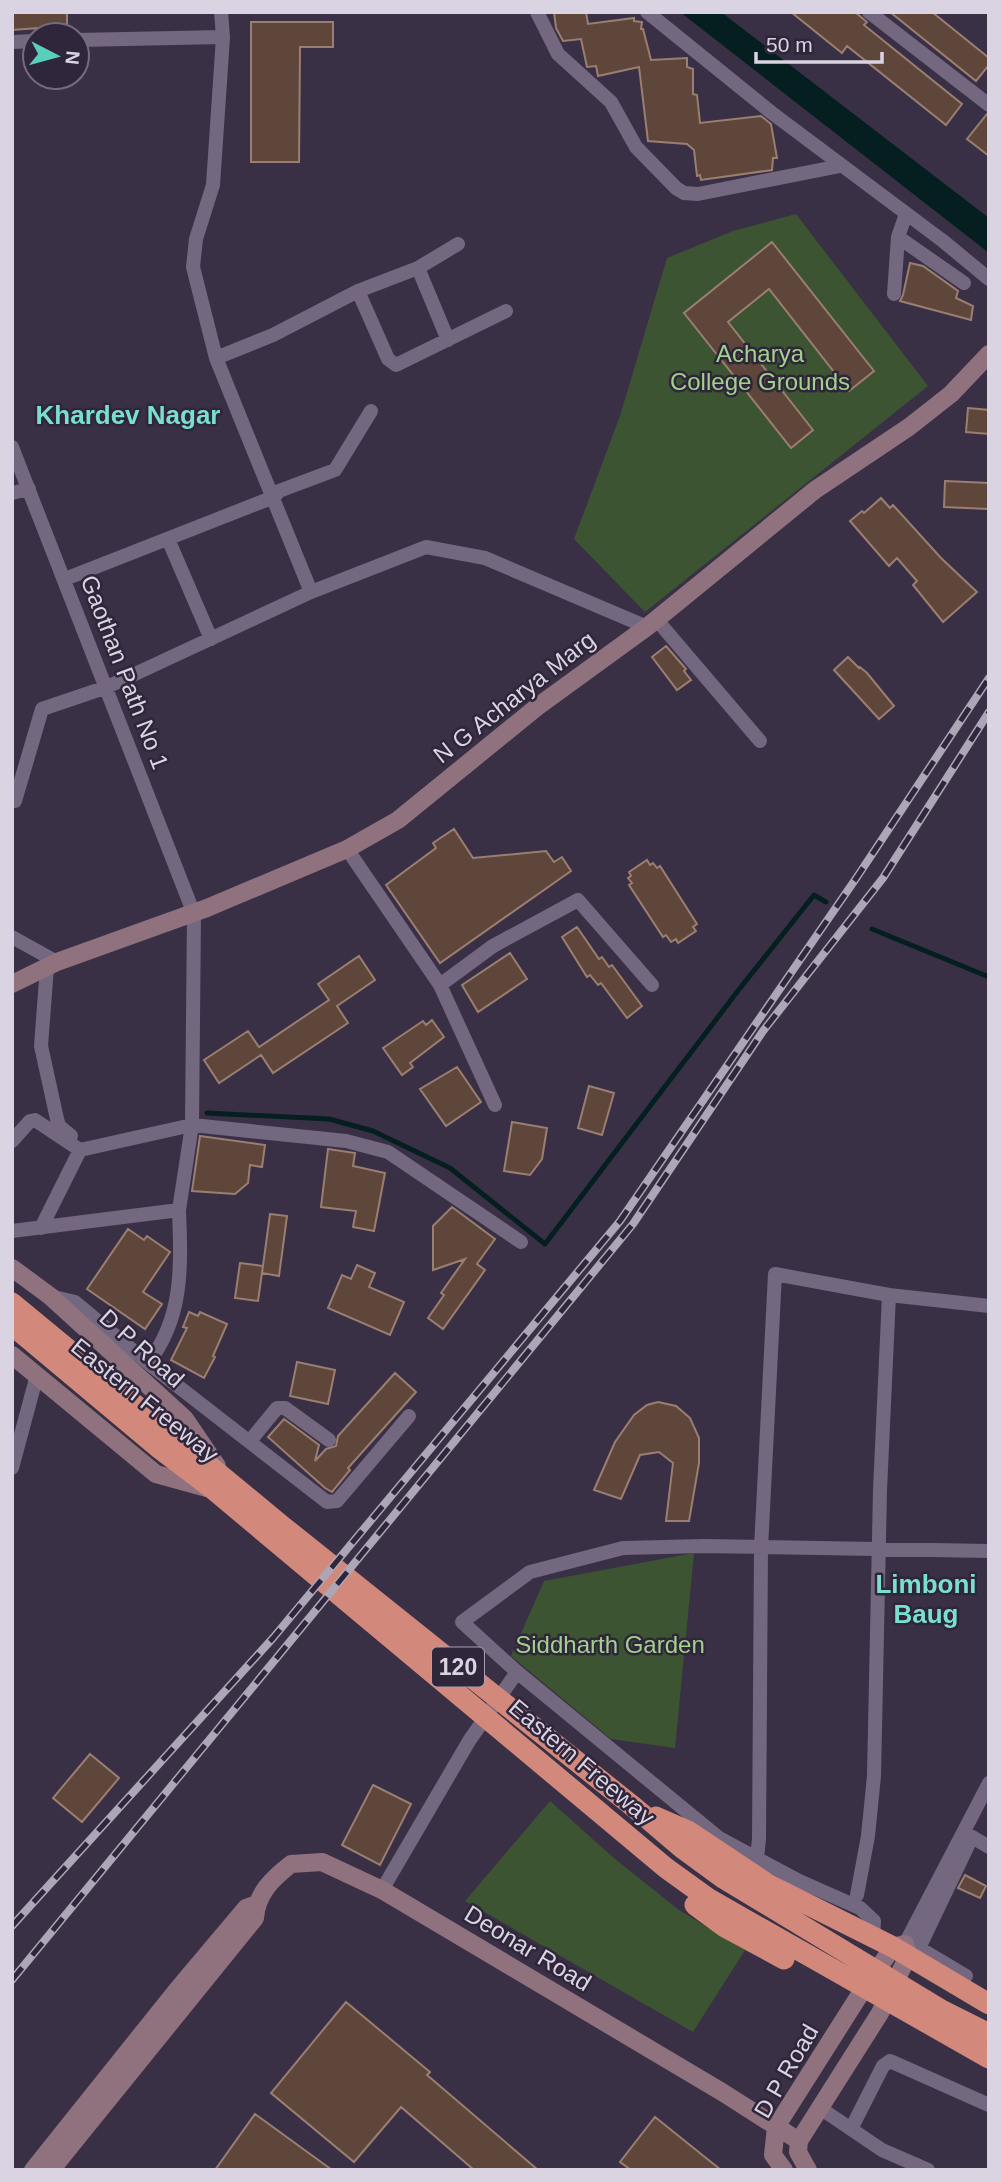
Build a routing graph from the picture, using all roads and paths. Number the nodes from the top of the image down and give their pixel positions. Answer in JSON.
{"nodes":[{"id":1,"x":221,"y":12,"type":"edge"},
{"id":2,"x":537,"y":12,"type":"edge"},
{"id":3,"x":647,"y":12,"type":"edge"},
{"id":4,"x":869,"y":12,"type":"edge"},
{"id":5,"x":223,"y":37,"type":"junction"},
{"id":6,"x":91,"y":40,"type":"edge"},
{"id":7,"x":989,"y":105,"type":"edge"},
{"id":8,"x":840,"y":166,"type":"junction"},
{"id":9,"x":906,"y":214,"type":"junction"},
{"id":10,"x":898,"y":237,"type":"junction"},
{"id":11,"x":458,"y":244,"type":"dead end"},
{"id":12,"x":418,"y":268,"type":"junction"},
{"id":13,"x":989,"y":279,"type":"edge"},
{"id":14,"x":964,"y":283,"type":"dead end"},
{"id":15,"x":358,"y":291,"type":"junction"},
{"id":16,"x":894,"y":293,"type":"dead end"},
{"id":17,"x":506,"y":311,"type":"dead end"},
{"id":18,"x":449,"y":340,"type":"junction"},
{"id":19,"x":988,"y":357,"type":"edge"},
{"id":20,"x":216,"y":358,"type":"junction"},
{"id":21,"x":371,"y":411,"type":"dead end"},
{"id":22,"x":12,"y":447,"type":"edge"},
{"id":23,"x":29,"y":489,"type":"junction"},
{"id":24,"x":12,"y":493,"type":"edge"},
{"id":25,"x":276,"y":494,"type":"junction"},
{"id":26,"x":168,"y":538,"type":"junction"},
{"id":27,"x":65,"y":579,"type":"junction"},
{"id":28,"x":311,"y":592,"type":"junction"},
{"id":29,"x":652,"y":623,"type":"junction"},
{"id":30,"x":211,"y":639,"type":"junction"},
{"id":31,"x":107,"y":687,"type":"junction"},
{"id":32,"x":760,"y":741,"type":"dead end"},
{"id":33,"x":12,"y":800,"type":"edge"},
{"id":34,"x":347,"y":849,"type":"junction"},
{"id":35,"x":194,"y":914,"type":"junction"},
{"id":36,"x":12,"y":937,"type":"edge"},
{"id":37,"x":52,"y":965,"type":"junction"},
{"id":38,"x":12,"y":984,"type":"edge"},
{"id":39,"x":440,"y":985,"type":"junction"},
{"id":40,"x":652,"y":985,"type":"dead end"},
{"id":41,"x":495,"y":1105,"type":"dead end"},
{"id":42,"x":192,"y":1120,"type":"junction"},
{"id":43,"x":12,"y":1141,"type":"edge"},
{"id":44,"x":80,"y":1150,"type":"junction"},
{"id":45,"x":179,"y":1210,"type":"junction"},
{"id":46,"x":41,"y":1228,"type":"junction"},
{"id":47,"x":12,"y":1231,"type":"edge"},
{"id":48,"x":521,"y":1242,"type":"dead end"},
{"id":49,"x":12,"y":1268,"type":"edge"},
{"id":50,"x":889,"y":1295,"type":"junction"},
{"id":51,"x":50,"y":1296,"type":"junction"},
{"id":52,"x":12,"y":1303,"type":"edge"},
{"id":53,"x":989,"y":1306,"type":"edge"},
{"id":54,"x":12,"y":1325,"type":"edge"},
{"id":55,"x":12,"y":1355,"type":"edge"},
{"id":56,"x":148,"y":1363,"type":"junction"},
{"id":57,"x":37,"y":1376,"type":"junction"},
{"id":58,"x":409,"y":1416,"type":"dead end"},
{"id":59,"x":329,"y":1440,"type":"dead end"},
{"id":60,"x":167,"y":1441,"type":"junction"},
{"id":61,"x":250,"y":1441,"type":"junction"},
{"id":62,"x":12,"y":1468,"type":"edge"},
{"id":63,"x":219,"y":1483,"type":"junction"},
{"id":64,"x":275,"y":1530,"type":"junction"},
{"id":65,"x":761,"y":1548,"type":"junction"},
{"id":66,"x":880,"y":1549,"type":"junction"},
{"id":67,"x":989,"y":1551,"type":"edge"},
{"id":68,"x":517,"y":1672,"type":"junction"},
{"id":69,"x":989,"y":1783,"type":"edge"},
{"id":70,"x":635,"y":1808,"type":"junction"},
{"id":71,"x":616,"y":1825,"type":"junction"},
{"id":72,"x":967,"y":1834,"type":"junction"},
{"id":73,"x":989,"y":1847,"type":"edge"},
{"id":74,"x":757,"y":1858,"type":"junction"},
{"id":75,"x":382,"y":1890,"type":"junction"},
{"id":76,"x":857,"y":1895,"type":"dead end"},
{"id":77,"x":873,"y":1937,"type":"junction"},
{"id":78,"x":907,"y":1947,"type":"junction"},
{"id":79,"x":966,"y":1976,"type":"dead end"},
{"id":80,"x":857,"y":1998,"type":"junction"},
{"id":81,"x":989,"y":2004,"type":"edge"},
{"id":82,"x":880,"y":2013,"type":"junction"},
{"id":83,"x":989,"y":2034,"type":"edge"},
{"id":84,"x":989,"y":2058,"type":"edge"},
{"id":85,"x":989,"y":2072,"type":"edge"},
{"id":86,"x":989,"y":2105,"type":"edge"},
{"id":87,"x":820,"y":2108,"type":"junction"},
{"id":88,"x":776,"y":2127,"type":"junction"},
{"id":89,"x":851,"y":2129,"type":"junction"},
{"id":90,"x":799,"y":2141,"type":"junction"},
{"id":91,"x":58,"y":2150,"type":"junction"},
{"id":92,"x":33,"y":2170,"type":"edge"},
{"id":93,"x":51,"y":2170,"type":"edge"},
{"id":94,"x":784,"y":2170,"type":"edge"},
{"id":95,"x":808,"y":2170,"type":"edge"},
{"id":96,"x":928,"y":2170,"type":"edge"}],
"edges":[{"from":1,"to":5,"type":"street"},
{"from":2,"to":8,"type":"street"},
{"from":3,"to":8,"type":"street"},
{"from":4,"to":7,"type":"street"},
{"from":5,"to":6,"type":"street"},
{"from":5,"to":20,"type":"street"},
{"from":8,"to":9,"type":"street"},
{"from":9,"to":10,"type":"street"},
{"from":9,"to":13,"type":"street"},
{"from":10,"to":14,"type":"street"},
{"from":10,"to":16,"type":"street"},
{"from":11,"to":12,"type":"street"},
{"from":12,"to":15,"type":"street"},
{"from":12,"to":18,"type":"street"},
{"from":15,"to":18,"type":"street"},
{"from":15,"to":20,"type":"street"},
{"from":17,"to":18,"type":"street"},
{"from":19,"to":29,"type":"main road","name":"N G Acharya Marg"},
{"from":20,"to":25,"type":"street"},
{"from":21,"to":25,"type":"street"},
{"from":22,"to":23,"type":"street","name":"Gaothan Path No 1"},
{"from":23,"to":24,"type":"street"},
{"from":23,"to":27,"type":"street","name":"Gaothan Path No 1"},
{"from":25,"to":26,"type":"street"},
{"from":25,"to":28,"type":"street"},
{"from":26,"to":27,"type":"street"},
{"from":26,"to":30,"type":"street"},
{"from":27,"to":31,"type":"street","name":"Gaothan Path No 1"},
{"from":28,"to":29,"type":"street"},
{"from":28,"to":30,"type":"street"},
{"from":29,"to":32,"type":"street"},
{"from":29,"to":34,"type":"main road","name":"N G Acharya Marg"},
{"from":30,"to":31,"type":"street"},
{"from":31,"to":33,"type":"street"},
{"from":31,"to":35,"type":"street","name":"Gaothan Path No 1"},
{"from":34,"to":35,"type":"main road","name":"N G Acharya Marg"},
{"from":34,"to":39,"type":"street"},
{"from":35,"to":37,"type":"main road","name":"N G Acharya Marg"},
{"from":35,"to":42,"type":"street"},
{"from":36,"to":37,"type":"street"},
{"from":37,"to":38,"type":"main road","name":"N G Acharya Marg"},
{"from":37,"to":42,"type":"street"},
{"from":39,"to":40,"type":"street"},
{"from":39,"to":41,"type":"street"},
{"from":42,"to":44,"type":"street"},
{"from":42,"to":45,"type":"street"},
{"from":42,"to":48,"type":"street"},
{"from":43,"to":44,"type":"street"},
{"from":44,"to":46,"type":"street"},
{"from":45,"to":46,"type":"street"},
{"from":45,"to":56,"type":"street"},
{"from":46,"to":47,"type":"street"},
{"from":49,"to":51,"type":"main road","name":"D P Road"},
{"from":50,"to":53,"type":"street"},
{"from":50,"to":65,"type":"street"},
{"from":50,"to":66,"type":"street"},
{"from":51,"to":56,"type":"street"},
{"from":51,"to":63,"type":"main road","name":"D P Road"},
{"from":52,"to":60,"type":"highway","name":"Eastern Freeway"},
{"from":54,"to":60,"type":"highway","name":"Eastern Freeway"},
{"from":55,"to":57,"type":"main road"},
{"from":56,"to":61,"type":"street"},
{"from":57,"to":62,"type":"street"},
{"from":57,"to":63,"type":"main road"},
{"from":58,"to":61,"type":"street"},
{"from":59,"to":61,"type":"street"},
{"from":60,"to":63,"type":"highway","name":"Eastern Freeway"},
{"from":63,"to":64,"type":"highway","name":"Eastern Freeway"},
{"from":64,"to":70,"type":"highway","name":"Eastern Freeway","number":"120"},
{"from":64,"to":71,"type":"highway","name":"Eastern Freeway","number":"120"},
{"from":65,"to":66,"type":"street"},
{"from":65,"to":68,"type":"street"},
{"from":65,"to":74,"type":"street"},
{"from":66,"to":67,"type":"street"},
{"from":66,"to":76,"type":"street"},
{"from":68,"to":74,"type":"street"},
{"from":68,"to":75,"type":"street"},
{"from":69,"to":72,"type":"street"},
{"from":70,"to":77,"type":"highway"},
{"from":70,"to":83,"type":"highway","name":"Eastern Freeway"},
{"from":71,"to":80,"type":"highway"},
{"from":71,"to":84,"type":"highway","name":"Eastern Freeway"},
{"from":72,"to":73,"type":"street"},
{"from":72,"to":78,"type":"street"},
{"from":74,"to":77,"type":"street"},
{"from":75,"to":88,"type":"main road","name":"Deonar Road"},
{"from":75,"to":91,"type":"main road","name":"Deonar Road"},
{"from":77,"to":78,"type":"highway"},
{"from":78,"to":79,"type":"street"},
{"from":78,"to":80,"type":"main road","name":"D P Road"},
{"from":78,"to":81,"type":"highway"},
{"from":78,"to":82,"type":"main road"},
{"from":80,"to":82,"type":"highway"},
{"from":80,"to":88,"type":"main road","name":"D P Road"},
{"from":82,"to":85,"type":"highway"},
{"from":82,"to":87,"type":"main road"},
{"from":86,"to":89,"type":"street"},
{"from":87,"to":89,"type":"street"},
{"from":87,"to":90,"type":"main road"},
{"from":88,"to":90,"type":"main road","name":"Deonar Road"},
{"from":88,"to":94,"type":"main road","name":"D P Road"},
{"from":89,"to":96,"type":"street"},
{"from":90,"to":95,"type":"main road","name":"D P Road"},
{"from":91,"to":92,"type":"main road","name":"Deonar Road"},
{"from":91,"to":93,"type":"main road","name":"Deonar Road"}]}
